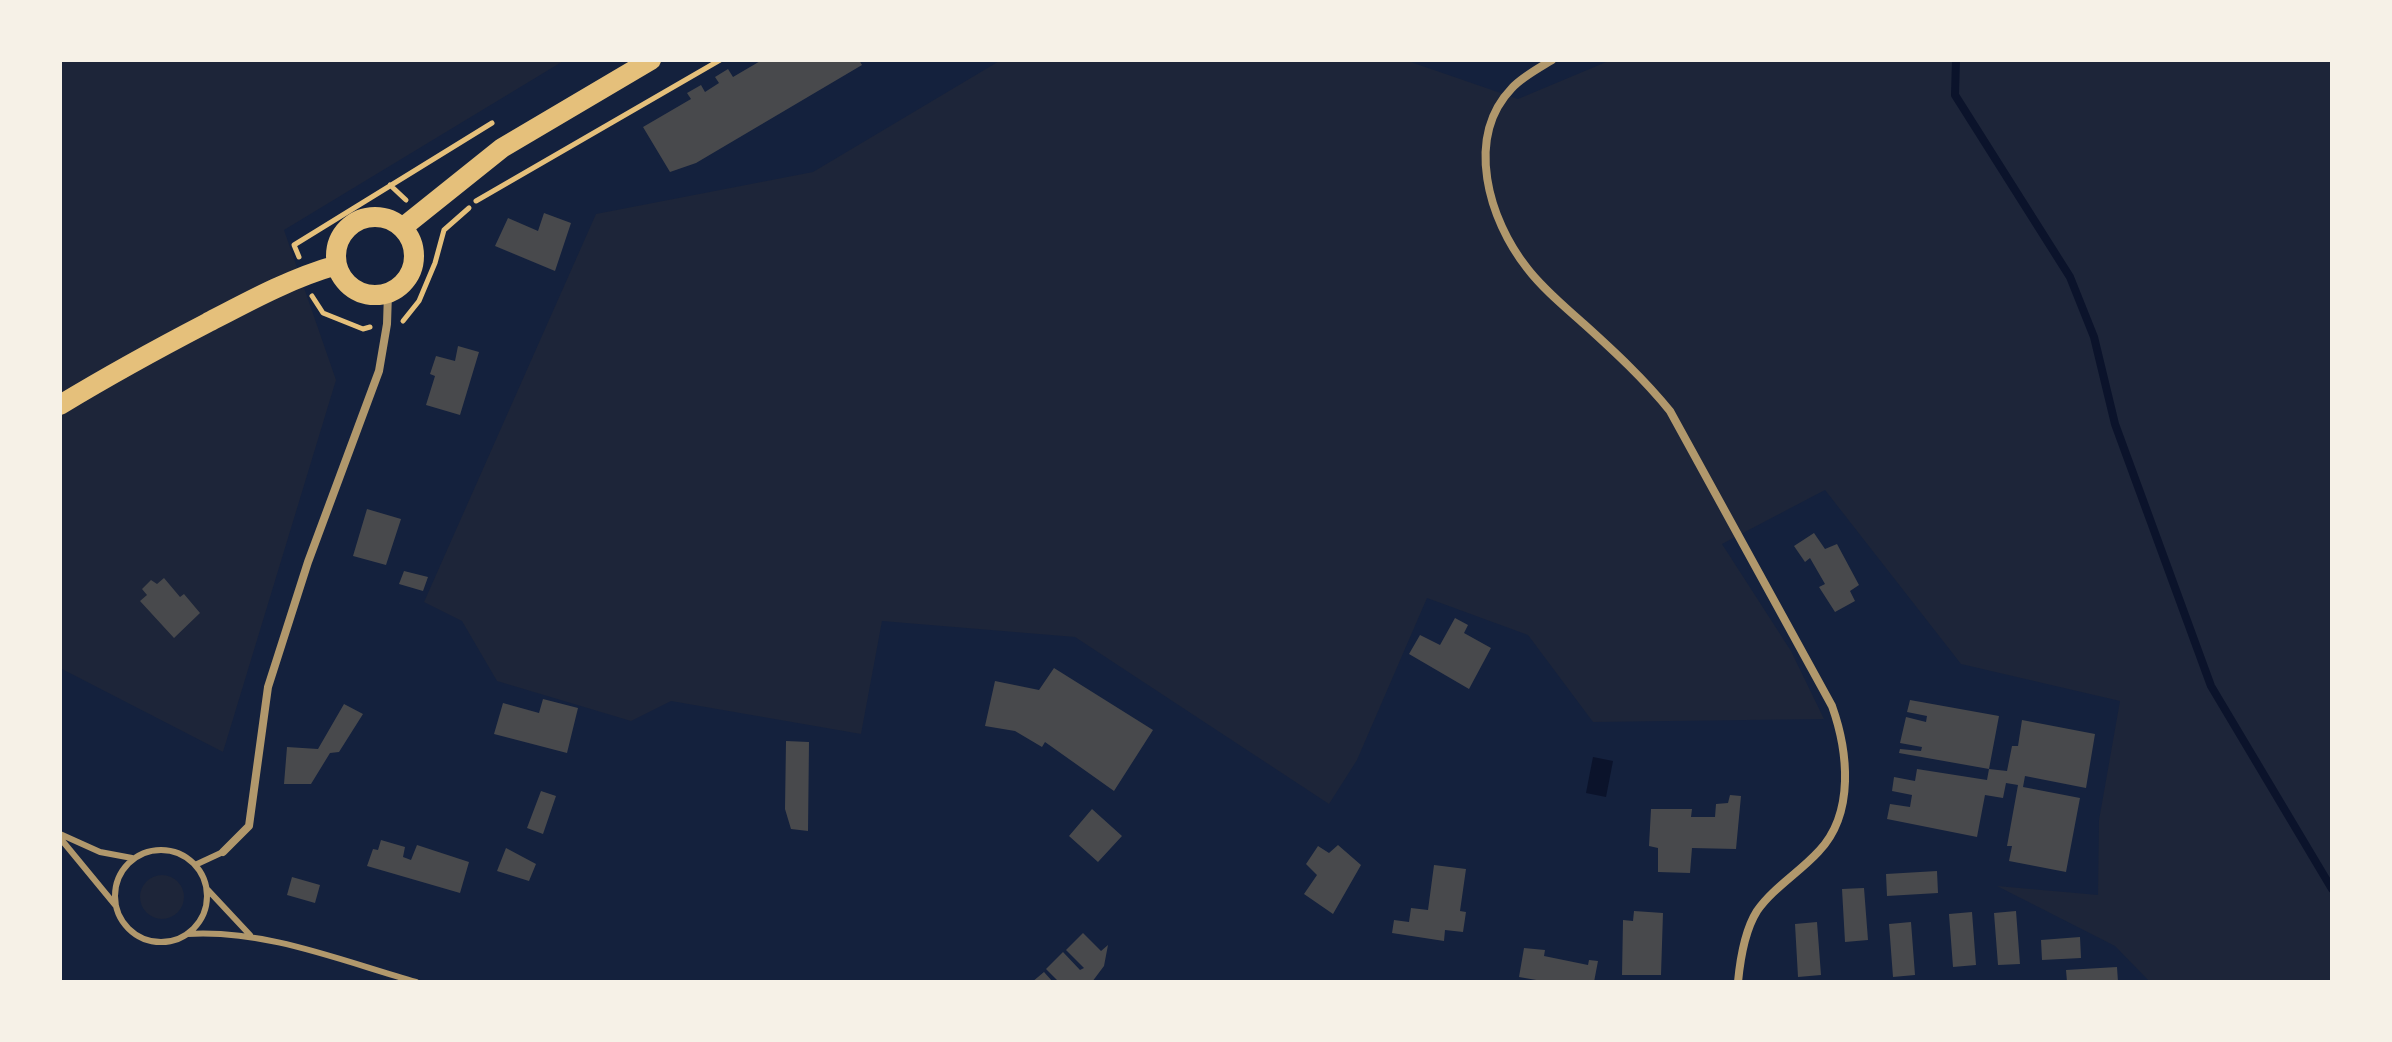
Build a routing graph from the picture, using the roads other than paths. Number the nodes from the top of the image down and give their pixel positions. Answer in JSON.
{"nodes":[{"id":1,"x":651,"y":60,"type":"edge"},
{"id":2,"x":1552,"y":60,"type":"edge"},
{"id":3,"x":402,"y":228,"type":"junction"},
{"id":4,"x":337,"y":265,"type":"junction"},
{"id":5,"x":388,"y":293,"type":"junction"},
{"id":6,"x":60,"y":405,"type":"edge"},
{"id":7,"x":60,"y":836,"type":"edge"},
{"id":8,"x":223,"y":852,"type":"joint"},
{"id":9,"x":132,"y":858,"type":"junction"},
{"id":10,"x":195,"y":865,"type":"junction"},
{"id":11,"x":207,"y":889,"type":"junction"},
{"id":12,"x":116,"y":906,"type":"junction"},
{"id":13,"x":187,"y":934,"type":"junction"},
{"id":14,"x":250,"y":935,"type":"junction"},
{"id":15,"x":416,"y":982,"type":"edge"},
{"id":16,"x":1738,"y":982,"type":"edge"}],
"edges":[{"from":1,"to":3,"type":"main road"},
{"from":2,"to":16,"type":"street"},
{"from":3,"to":4,"type":"main road"},
{"from":3,"to":5,"type":"main road"},
{"from":4,"to":5,"type":"main road"},
{"from":4,"to":6,"type":"main road"},
{"from":5,"to":8,"type":"street"},
{"from":7,"to":9,"type":"lane"},
{"from":7,"to":12,"type":"lane"},
{"from":8,"to":10,"type":"lane"},
{"from":9,"to":10,"type":"lane"},
{"from":9,"to":12,"type":"lane"},
{"from":10,"to":11,"type":"lane"},
{"from":11,"to":13,"type":"lane"},
{"from":11,"to":14,"type":"lane"},
{"from":12,"to":13,"type":"lane"},
{"from":13,"to":14,"type":"lane"},
{"from":14,"to":15,"type":"lane"}]}
